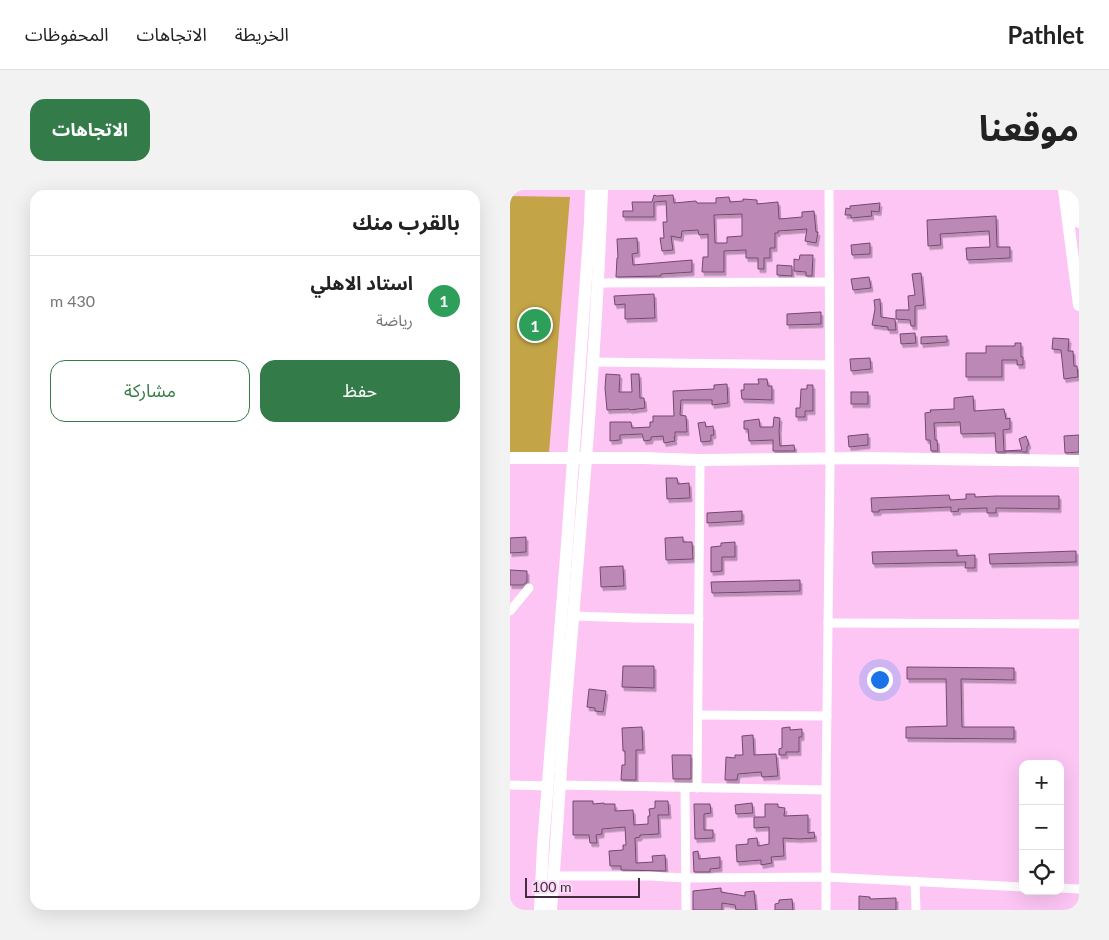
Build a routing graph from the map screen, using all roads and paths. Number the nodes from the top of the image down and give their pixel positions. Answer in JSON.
{"nodes":[{"id":1,"x":591,"y":190,"type":"edge"},
{"id":2,"x":602,"y":190,"type":"edge"},
{"id":3,"x":829,"y":190,"type":"edge"},
{"id":4,"x":1064,"y":190,"type":"edge"},
{"id":5,"x":1075,"y":190,"type":"edge"},
{"id":6,"x":1079,"y":222,"type":"edge"},
{"id":7,"x":829,"y":282,"type":"junction"},
{"id":8,"x":598,"y":283,"type":"junction"},
{"id":9,"x":1079,"y":305,"type":"edge"},
{"id":10,"x":593,"y":362,"type":"junction"},
{"id":11,"x":829,"y":365,"type":"junction"},
{"id":12,"x":510,"y":458,"type":"edge"},
{"id":13,"x":579,"y":462,"type":"junction"},
{"id":14,"x":830,"y":462,"type":"junction"},
{"id":15,"x":1079,"y":462,"type":"edge"},
{"id":16,"x":700,"y":466,"type":"junction"},
{"id":17,"x":510,"y":467,"type":"edge"},
{"id":18,"x":1079,"y":470,"type":"edge"},
{"id":19,"x":529,"y":588,"type":"dead end"},
{"id":20,"x":510,"y":611,"type":"edge"},
{"id":21,"x":574,"y":616,"type":"junction"},
{"id":22,"x":698,"y":618,"type":"junction"},
{"id":23,"x":828,"y":623,"type":"junction"},
{"id":24,"x":1079,"y":624,"type":"edge"},
{"id":25,"x":698,"y":715,"type":"junction"},
{"id":26,"x":827,"y":716,"type":"junction"},
{"id":27,"x":510,"y":785,"type":"edge"},
{"id":28,"x":554,"y":786,"type":"junction"},
{"id":29,"x":685,"y":788,"type":"junction"},
{"id":30,"x":697,"y":788,"type":"junction"},
{"id":31,"x":826,"y":790,"type":"junction"},
{"id":32,"x":554,"y":876,"type":"junction"},
{"id":33,"x":826,"y":877,"type":"junction"},
{"id":34,"x":686,"y":878,"type":"junction"},
{"id":35,"x":916,"y":882,"type":"junction"},
{"id":36,"x":1019,"y":887,"type":"edge"},
{"id":37,"x":1064,"y":888,"type":"edge"},
{"id":38,"x":1079,"y":889,"type":"edge"},
{"id":39,"x":540,"y":910,"type":"edge"},
{"id":40,"x":551,"y":910,"type":"edge"},
{"id":41,"x":686,"y":910,"type":"edge"},
{"id":42,"x":826,"y":910,"type":"edge"},
{"id":43,"x":916,"y":910,"type":"edge"}],
"edges":[{"from":1,"to":13,"type":"street"},
{"from":2,"to":8,"type":"street"},
{"from":3,"to":7,"type":"street"},
{"from":4,"to":9,"type":"street"},
{"from":5,"to":6,"type":"street"},
{"from":7,"to":8,"type":"street"},
{"from":7,"to":11,"type":"street"},
{"from":8,"to":10,"type":"street"},
{"from":10,"to":11,"type":"street"},
{"from":10,"to":13,"type":"street"},
{"from":11,"to":14,"type":"street"},
{"from":12,"to":13,"type":"street"},
{"from":13,"to":14,"type":"street"},
{"from":13,"to":16,"type":"street"},
{"from":13,"to":17,"type":"street"},
{"from":13,"to":21,"type":"street"},
{"from":13,"to":28,"type":"street"},
{"from":14,"to":15,"type":"street"},
{"from":14,"to":16,"type":"street"},
{"from":14,"to":18,"type":"street"},
{"from":14,"to":23,"type":"street"},
{"from":16,"to":22,"type":"street"},
{"from":19,"to":20,"type":"street"},
{"from":21,"to":22,"type":"street"},
{"from":21,"to":28,"type":"street"},
{"from":22,"to":25,"type":"street"},
{"from":23,"to":24,"type":"street"},
{"from":23,"to":26,"type":"street"},
{"from":25,"to":26,"type":"street"},
{"from":25,"to":30,"type":"street"},
{"from":26,"to":31,"type":"street"},
{"from":27,"to":28,"type":"street"},
{"from":28,"to":29,"type":"street"},
{"from":28,"to":32,"type":"street"},
{"from":28,"to":39,"type":"street"},
{"from":29,"to":30,"type":"street"},
{"from":29,"to":34,"type":"street"},
{"from":30,"to":31,"type":"street"},
{"from":31,"to":33,"type":"street"},
{"from":32,"to":34,"type":"street"},
{"from":32,"to":40,"type":"street"},
{"from":33,"to":34,"type":"street"},
{"from":33,"to":35,"type":"street"},
{"from":33,"to":42,"type":"street"},
{"from":34,"to":41,"type":"street"},
{"from":35,"to":36,"type":"street"},
{"from":35,"to":43,"type":"street"},
{"from":37,"to":38,"type":"street"}]}
